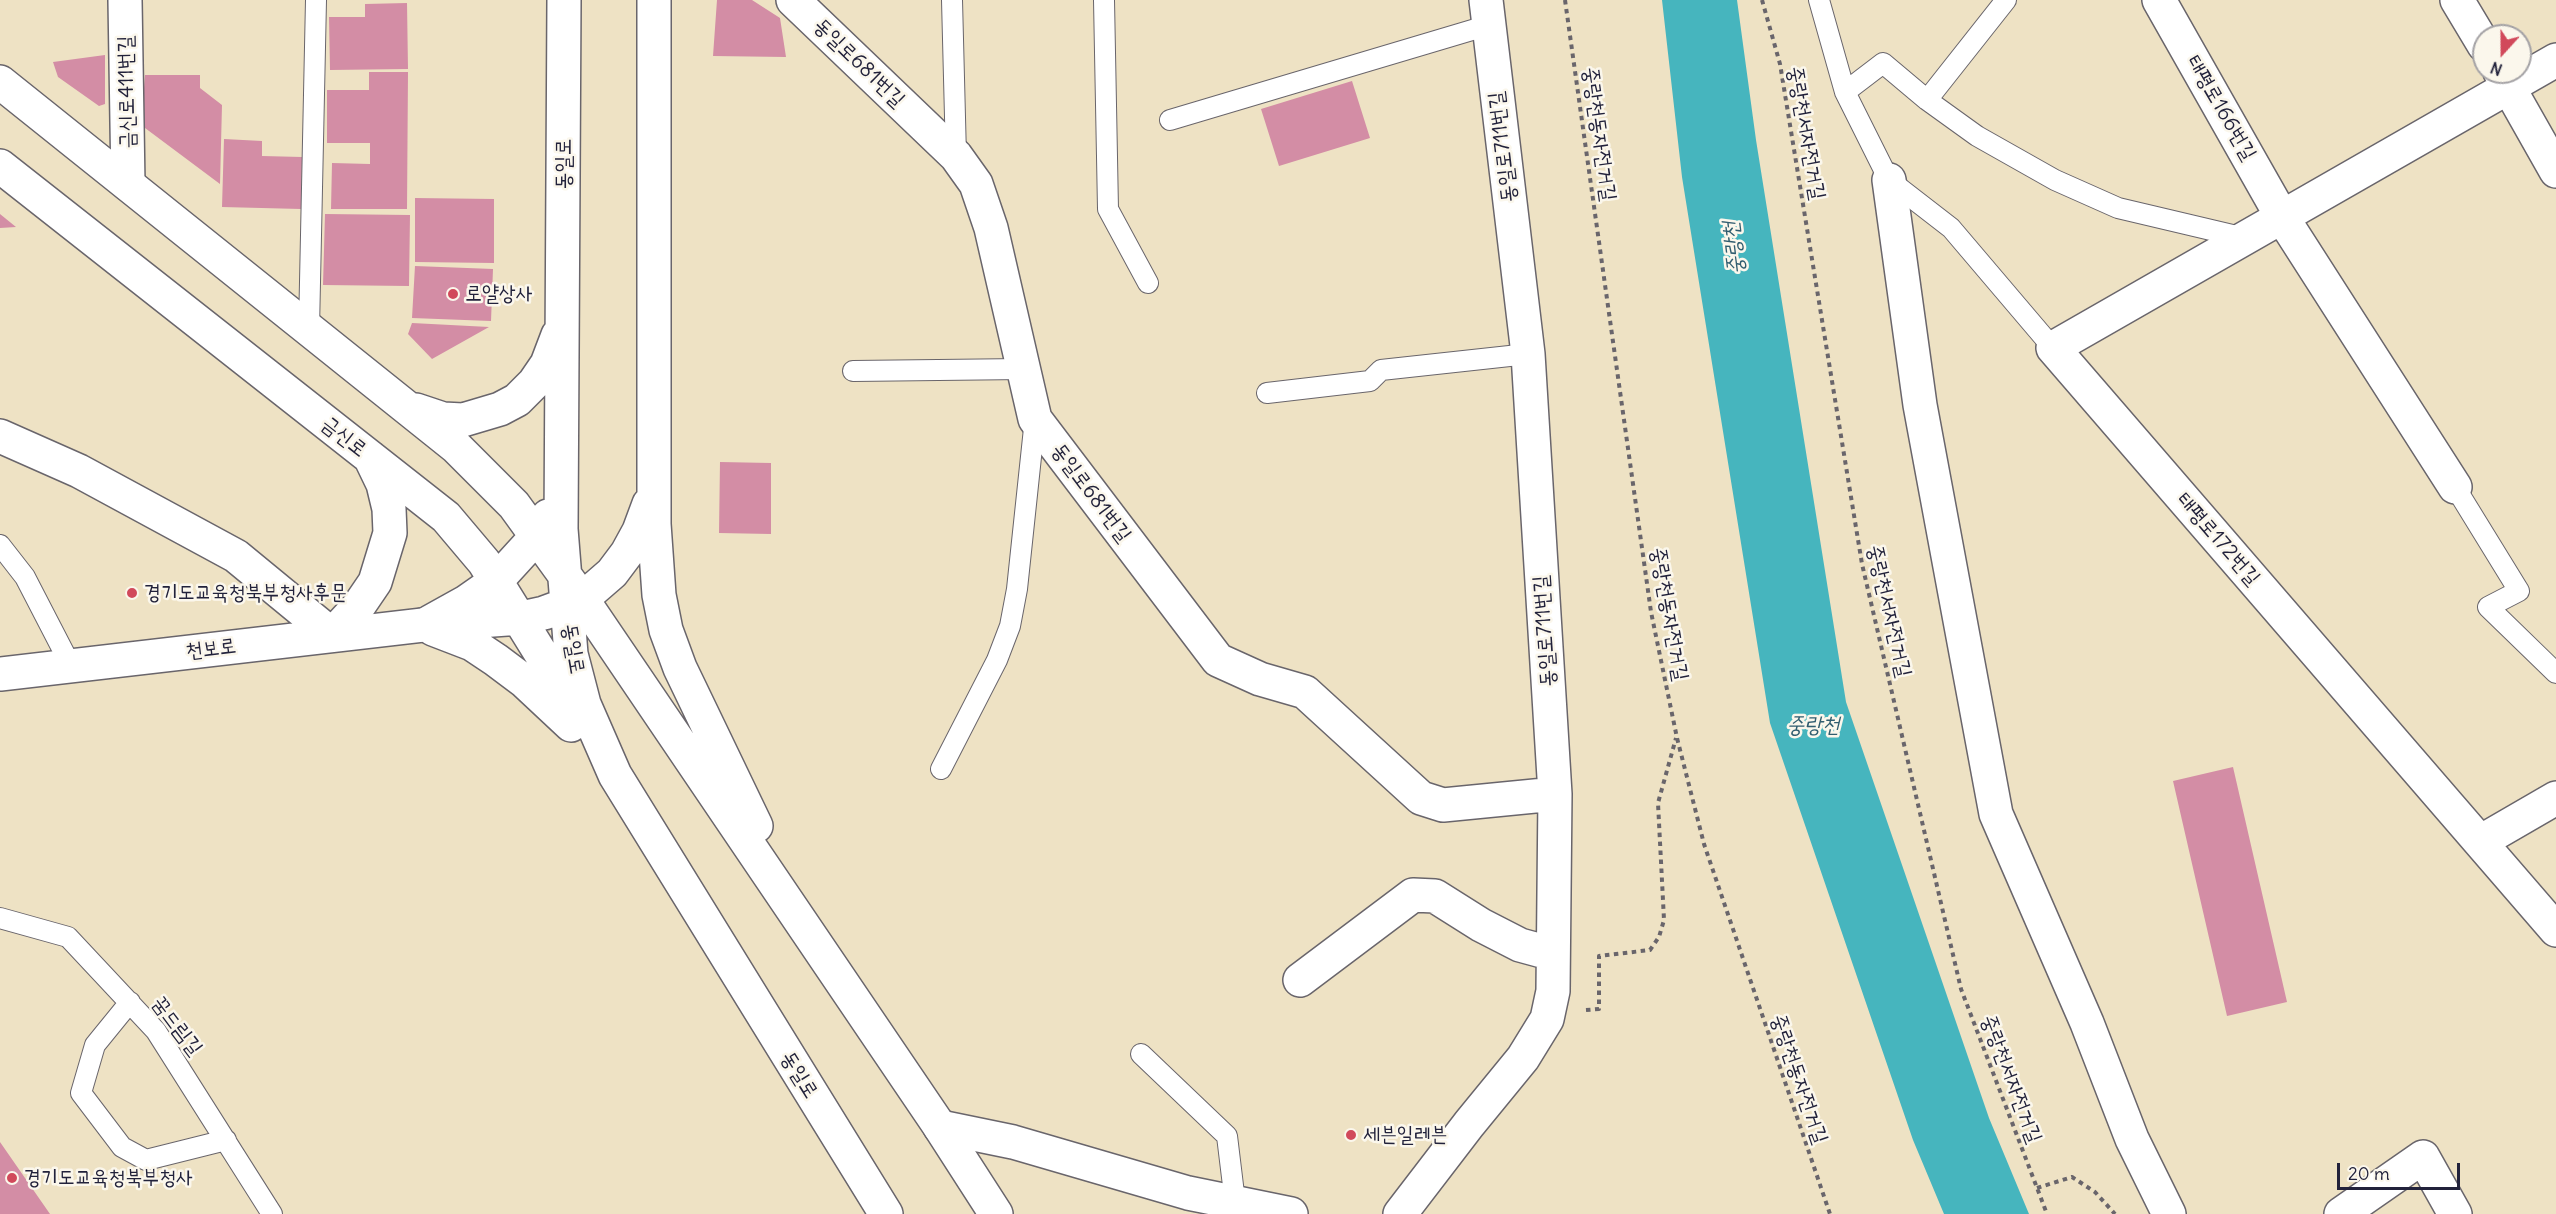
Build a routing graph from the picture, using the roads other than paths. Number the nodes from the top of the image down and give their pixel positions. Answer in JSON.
{"nodes":[{"id":1,"x":125,"y":0,"type":"edge"},
{"id":2,"x":316,"y":0,"type":"edge"},
{"id":3,"x":564,"y":0,"type":"edge"},
{"id":4,"x":654,"y":0,"type":"edge"},
{"id":5,"x":793,"y":0,"type":"edge"},
{"id":6,"x":952,"y":0,"type":"edge"},
{"id":7,"x":1104,"y":0,"type":"edge"},
{"id":8,"x":1819,"y":0,"type":"edge"},
{"id":9,"x":2006,"y":0,"type":"edge"},
{"id":10,"x":2159,"y":0,"type":"edge"},
{"id":11,"x":2457,"y":0,"type":"edge"},
{"id":12,"x":1487,"y":12,"type":"edge"},
{"id":13,"x":2472,"y":25,"type":"edge"},
{"id":14,"x":2556,"y":60,"type":"edge"},
{"id":15,"x":2532,"y":69,"type":"edge"},
{"id":16,"x":0,"y":81,"type":"edge"},
{"id":17,"x":2496,"y":84,"type":"edge"},
{"id":18,"x":2507,"y":84,"type":"edge"},
{"id":19,"x":1845,"y":92,"type":"junction"},
{"id":20,"x":1927,"y":100,"type":"junction"},
{"id":21,"x":1170,"y":120,"type":"dead end"},
{"id":22,"x":956,"y":156,"type":"junction"},
{"id":23,"x":0,"y":166,"type":"edge"},
{"id":24,"x":2556,"y":171,"type":"edge"},
{"id":25,"x":1889,"y":180,"type":"junction"},
{"id":26,"x":128,"y":184,"type":"junction"},
{"id":27,"x":2282,"y":217,"type":"junction"},
{"id":28,"x":2245,"y":238,"type":"junction"},
{"id":29,"x":1148,"y":283,"type":"dead end"},
{"id":30,"x":563,"y":315,"type":"junction"},
{"id":31,"x":309,"y":329,"type":"junction"},
{"id":32,"x":2053,"y":348,"type":"junction"},
{"id":33,"x":1528,"y":354,"type":"junction"},
{"id":34,"x":1023,"y":369,"type":"junction"},
{"id":35,"x":853,"y":371,"type":"dead end"},
{"id":36,"x":1267,"y":393,"type":"dead end"},
{"id":37,"x":402,"y":403,"type":"junction"},
{"id":38,"x":1035,"y":419,"type":"junction"},
{"id":39,"x":0,"y":436,"type":"edge"},
{"id":40,"x":562,"y":446,"type":"junction"},
{"id":41,"x":369,"y":456,"type":"junction"},
{"id":42,"x":655,"y":467,"type":"junction"},
{"id":43,"x":2455,"y":487,"type":"joint"},
{"id":44,"x":538,"y":535,"type":"junction"},
{"id":45,"x":0,"y":545,"type":"edge"},
{"id":46,"x":563,"y":571,"type":"junction"},
{"id":47,"x":496,"y":581,"type":"junction"},
{"id":48,"x":582,"y":610,"type":"junction"},
{"id":49,"x":520,"y":618,"type":"junction"},
{"id":50,"x":423,"y":625,"type":"junction"},
{"id":51,"x":332,"y":635,"type":"junction"},
{"id":52,"x":71,"y":666,"type":"junction"},
{"id":53,"x":2556,"y":673,"type":"edge"},
{"id":54,"x":0,"y":674,"type":"edge"},
{"id":55,"x":941,"y":769,"type":"dead end"},
{"id":56,"x":615,"y":775,"type":"junction"},
{"id":57,"x":1555,"y":794,"type":"junction"},
{"id":58,"x":2556,"y":798,"type":"edge"},
{"id":59,"x":2480,"y":842,"type":"junction"},
{"id":60,"x":0,"y":918,"type":"edge"},
{"id":61,"x":807,"y":930,"type":"junction"},
{"id":62,"x":2556,"y":930,"type":"edge"},
{"id":63,"x":1553,"y":954,"type":"junction"},
{"id":64,"x":1300,"y":980,"type":"dead end"},
{"id":65,"x":130,"y":1002,"type":"junction"},
{"id":66,"x":1141,"y":1054,"type":"dead end"},
{"id":67,"x":940,"y":1127,"type":"junction"},
{"id":68,"x":225,"y":1140,"type":"junction"},
{"id":69,"x":1235,"y":1202,"type":"junction"},
{"id":70,"x":272,"y":1214,"type":"edge"},
{"id":71,"x":886,"y":1214,"type":"edge"},
{"id":72,"x":996,"y":1214,"type":"edge"},
{"id":73,"x":1291,"y":1214,"type":"edge"},
{"id":74,"x":1400,"y":1214,"type":"edge"},
{"id":75,"x":2169,"y":1214,"type":"edge"},
{"id":76,"x":2341,"y":1214,"type":"edge"},
{"id":77,"x":2455,"y":1214,"type":"edge"}],
"edges":[{"from":1,"to":26,"type":"street","name":"금신로411번길"},
{"from":2,"to":31,"type":"lane"},
{"from":3,"to":30,"type":"street","name":"동일로"},
{"from":4,"to":42,"type":"street"},
{"from":5,"to":22,"type":"street","name":"동일로681번길"},
{"from":6,"to":22,"type":"lane"},
{"from":7,"to":29,"type":"lane"},
{"from":8,"to":19,"type":"lane"},
{"from":9,"to":20,"type":"lane"},
{"from":10,"to":27,"type":"street","name":"태평로166번길"},
{"from":11,"to":13,"type":"street"},
{"from":12,"to":21,"type":"lane"},
{"from":12,"to":33,"type":"street","name":"동일로711번길"},
{"from":14,"to":15,"type":"street"},
{"from":16,"to":26,"type":"street"},
{"from":17,"to":27,"type":"street"},
{"from":18,"to":24,"type":"street"},
{"from":19,"to":20,"type":"lane"},
{"from":19,"to":25,"type":"lane"},
{"from":20,"to":28,"type":"lane"},
{"from":22,"to":34,"type":"street","name":"동일로681번길"},
{"from":23,"to":41,"type":"street","name":"금신로"},
{"from":25,"to":32,"type":"lane"},
{"from":25,"to":75,"type":"street"},
{"from":26,"to":31,"type":"street"},
{"from":27,"to":28,"type":"street"},
{"from":27,"to":43,"type":"street"},
{"from":28,"to":32,"type":"street"},
{"from":30,"to":37,"type":"street"},
{"from":30,"to":40,"type":"street","name":"동일로"},
{"from":31,"to":37,"type":"street"},
{"from":32,"to":59,"type":"street","name":"태평로172번길"},
{"from":33,"to":36,"type":"lane"},
{"from":33,"to":57,"type":"street","name":"동일로711번길"},
{"from":34,"to":35,"type":"lane"},
{"from":34,"to":38,"type":"street","name":"동일로681번길"},
{"from":37,"to":44,"type":"street"},
{"from":38,"to":55,"type":"lane"},
{"from":38,"to":57,"type":"street","name":"동일로681번길"},
{"from":39,"to":51,"type":"street"},
{"from":40,"to":44,"type":"street"},
{"from":40,"to":46,"type":"street","name":"동일로"},
{"from":41,"to":47,"type":"street","name":"금신로"},
{"from":41,"to":51,"type":"street"},
{"from":42,"to":48,"type":"street"},
{"from":42,"to":61,"type":"street"},
{"from":43,"to":53,"type":"lane"},
{"from":44,"to":46,"type":"street"},
{"from":44,"to":47,"type":"street"},
{"from":45,"to":52,"type":"lane"},
{"from":46,"to":48,"type":"street"},
{"from":47,"to":49,"type":"street","name":"금신로"},
{"from":47,"to":50,"type":"street"},
{"from":48,"to":49,"type":"street","name":"천보로"},
{"from":48,"to":56,"type":"street","name":"동일로"},
{"from":48,"to":61,"type":"street","name":"동일로"},
{"from":49,"to":50,"type":"street","name":"천보로"},
{"from":49,"to":56,"type":"street","name":"금신로"},
{"from":50,"to":51,"type":"street","name":"천보로"},
{"from":50,"to":56,"type":"street"},
{"from":51,"to":52,"type":"street","name":"천보로"},
{"from":52,"to":54,"type":"street","name":"천보로"},
{"from":56,"to":71,"type":"street","name":"동일로"},
{"from":57,"to":63,"type":"street","name":"동일로711번길"},
{"from":58,"to":59,"type":"street"},
{"from":59,"to":62,"type":"street","name":"태평로172번길"},
{"from":60,"to":65,"type":"lane","name":"꿈드림길"},
{"from":61,"to":67,"type":"street","name":"동일로"},
{"from":63,"to":64,"type":"street"},
{"from":63,"to":74,"type":"street","name":"동일로711번길"},
{"from":65,"to":68,"type":"lane","name":"꿈드림길"},
{"from":65,"to":68,"type":"lane"},
{"from":66,"to":69,"type":"lane"},
{"from":67,"to":69,"type":"street"},
{"from":67,"to":72,"type":"street","name":"동일로"},
{"from":68,"to":70,"type":"lane","name":"꿈드림길"},
{"from":69,"to":73,"type":"street"},
{"from":76,"to":77,"type":"street"}]}
